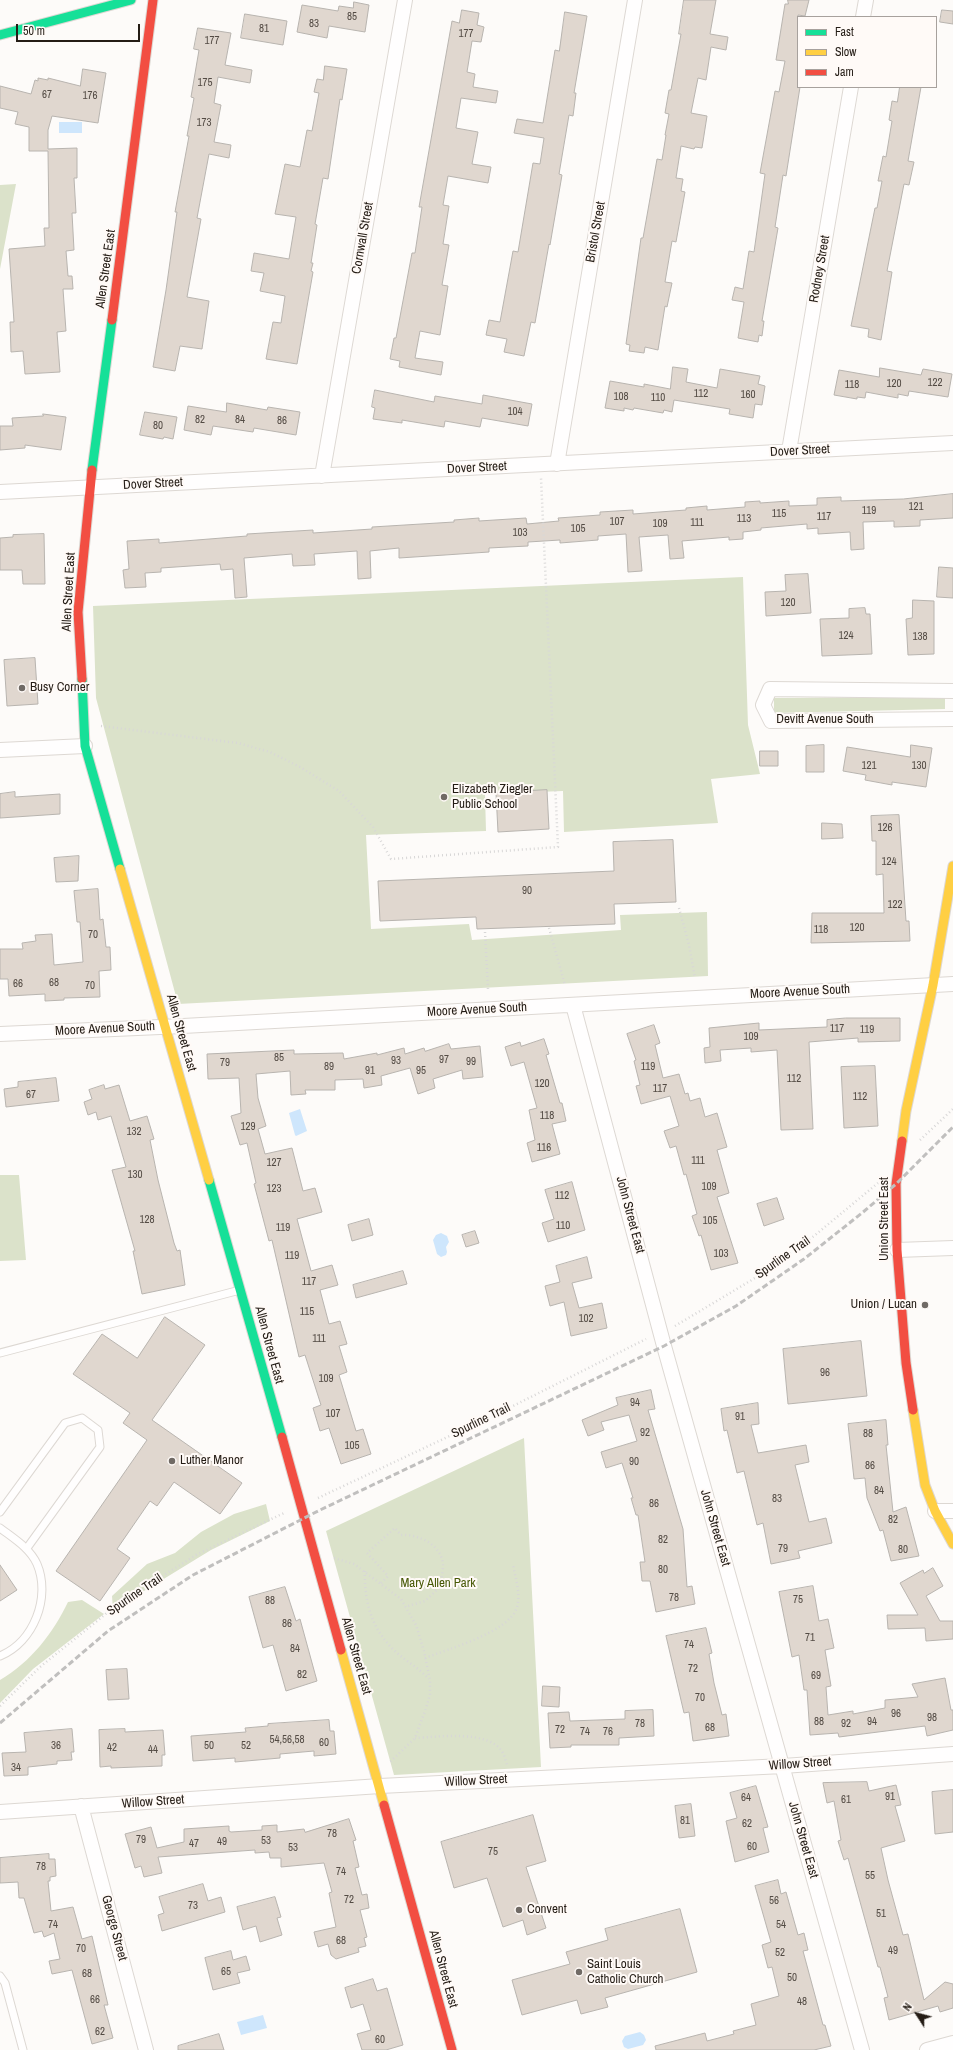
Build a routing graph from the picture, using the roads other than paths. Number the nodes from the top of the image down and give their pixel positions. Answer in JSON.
{"nodes":[{"id":1,"x":131,"y":0,"type":"edge"},
{"id":2,"x":153,"y":0,"type":"edge"},
{"id":3,"x":405,"y":0,"type":"edge"},
{"id":4,"x":635,"y":0,"type":"edge"},
{"id":5,"x":866,"y":0,"type":"edge"},
{"id":6,"x":863,"y":16,"type":"edge"},
{"id":7,"x":0,"y":35,"type":"edge"},
{"id":8,"x":851,"y":88,"type":"edge"},
{"id":9,"x":953,"y":444,"type":"edge"},
{"id":10,"x":789,"y":451,"type":"junction"},
{"id":11,"x":557,"y":464,"type":"junction"},
{"id":12,"x":322,"y":476,"type":"junction"},
{"id":13,"x":90,"y":487,"type":"junction"},
{"id":14,"x":0,"y":492,"type":"edge"},
{"id":15,"x":953,"y":691,"type":"edge"},
{"id":16,"x":953,"y":719,"type":"edge"},
{"id":17,"x":85,"y":746,"type":"junction"},
{"id":18,"x":0,"y":750,"type":"edge"},
{"id":19,"x":953,"y":866,"type":"edge"},
{"id":20,"x":953,"y":984,"type":"edge"},
{"id":21,"x":933,"y":985,"type":"junction"},
{"id":22,"x":573,"y":1005,"type":"junction"},
{"id":23,"x":166,"y":1026,"type":"junction"},
{"id":24,"x":0,"y":1034,"type":"edge"},
{"id":25,"x":953,"y":1248,"type":"edge"},
{"id":26,"x":896,"y":1250,"type":"junction"},
{"id":27,"x":241,"y":1290,"type":"junction"},
{"id":28,"x":0,"y":1353,"type":"edge"},
{"id":29,"x":935,"y":1511,"type":"junction"},
{"id":30,"x":953,"y":1511,"type":"edge"},
{"id":31,"x":0,"y":1512,"type":"edge"},
{"id":32,"x":0,"y":1528,"type":"edge"},
{"id":33,"x":953,"y":1544,"type":"edge"},
{"id":34,"x":26,"y":1548,"type":"junction"},
{"id":35,"x":0,"y":1656,"type":"edge"},
{"id":36,"x":953,"y":1754,"type":"edge"},
{"id":37,"x":783,"y":1766,"type":"junction"},
{"id":38,"x":380,"y":1786,"type":"junction"},
{"id":39,"x":81,"y":1806,"type":"junction"},
{"id":40,"x":0,"y":1812,"type":"edge"},
{"id":41,"x":0,"y":1976,"type":"edge"},
{"id":42,"x":953,"y":2043,"type":"edge"},
{"id":43,"x":23,"y":2050,"type":"edge"},
{"id":44,"x":146,"y":2050,"type":"edge"},
{"id":45,"x":452,"y":2050,"type":"edge"},
{"id":46,"x":862,"y":2050,"type":"edge"},
{"id":47,"x":928,"y":2050,"type":"edge"}],
"edges":[{"from":1,"to":7,"type":"street"},
{"from":2,"to":13,"type":"street","name":"Allen Street East"},
{"from":3,"to":12,"type":"street","name":"Cornwall Street"},
{"from":4,"to":11,"type":"street","name":"Bristol Street"},
{"from":5,"to":6,"type":"street"},
{"from":8,"to":10,"type":"street","name":"Rodney Street"},
{"from":9,"to":10,"type":"street","name":"Dover Street"},
{"from":10,"to":11,"type":"street","name":"Dover Street"},
{"from":11,"to":12,"type":"street","name":"Dover Street"},
{"from":12,"to":13,"type":"street","name":"Dover Street"},
{"from":13,"to":14,"type":"street","name":"Dover Street"},
{"from":13,"to":17,"type":"street","name":"Allen Street East"},
{"from":15,"to":16,"type":"street","name":"Devitt Avenue South"},
{"from":17,"to":18,"type":"street"},
{"from":17,"to":23,"type":"street","name":"Allen Street East"},
{"from":19,"to":21,"type":"street","name":"Union Street East"},
{"from":20,"to":21,"type":"street","name":"Moore Avenue South"},
{"from":21,"to":22,"type":"street","name":"Moore Avenue South"},
{"from":21,"to":26,"type":"street","name":"Union Street East"},
{"from":22,"to":23,"type":"street","name":"Moore Avenue South"},
{"from":22,"to":37,"type":"street","name":"John Street East"},
{"from":23,"to":24,"type":"street","name":"Moore Avenue South"},
{"from":23,"to":27,"type":"street","name":"Allen Street East"},
{"from":25,"to":26,"type":"street"},
{"from":26,"to":29,"type":"street","name":"Union Street East"},
{"from":27,"to":28,"type":"lane"},
{"from":27,"to":38,"type":"street","name":"Allen Street East"},
{"from":29,"to":30,"type":"street"},
{"from":29,"to":33,"type":"street","name":"Union Street East"},
{"from":31,"to":34,"type":"lane"},
{"from":32,"to":34,"type":"lane"},
{"from":34,"to":35,"type":"lane"},
{"from":36,"to":37,"type":"street","name":"Willow Street"},
{"from":37,"to":38,"type":"street","name":"Willow Street"},
{"from":37,"to":46,"type":"street","name":"John Street East"},
{"from":38,"to":39,"type":"street","name":"Willow Street"},
{"from":38,"to":45,"type":"street","name":"Allen Street East"},
{"from":39,"to":40,"type":"street","name":"Willow Street"},
{"from":39,"to":44,"type":"street","name":"George Street"},
{"from":41,"to":43,"type":"lane"},
{"from":42,"to":47,"type":"street"}]}
